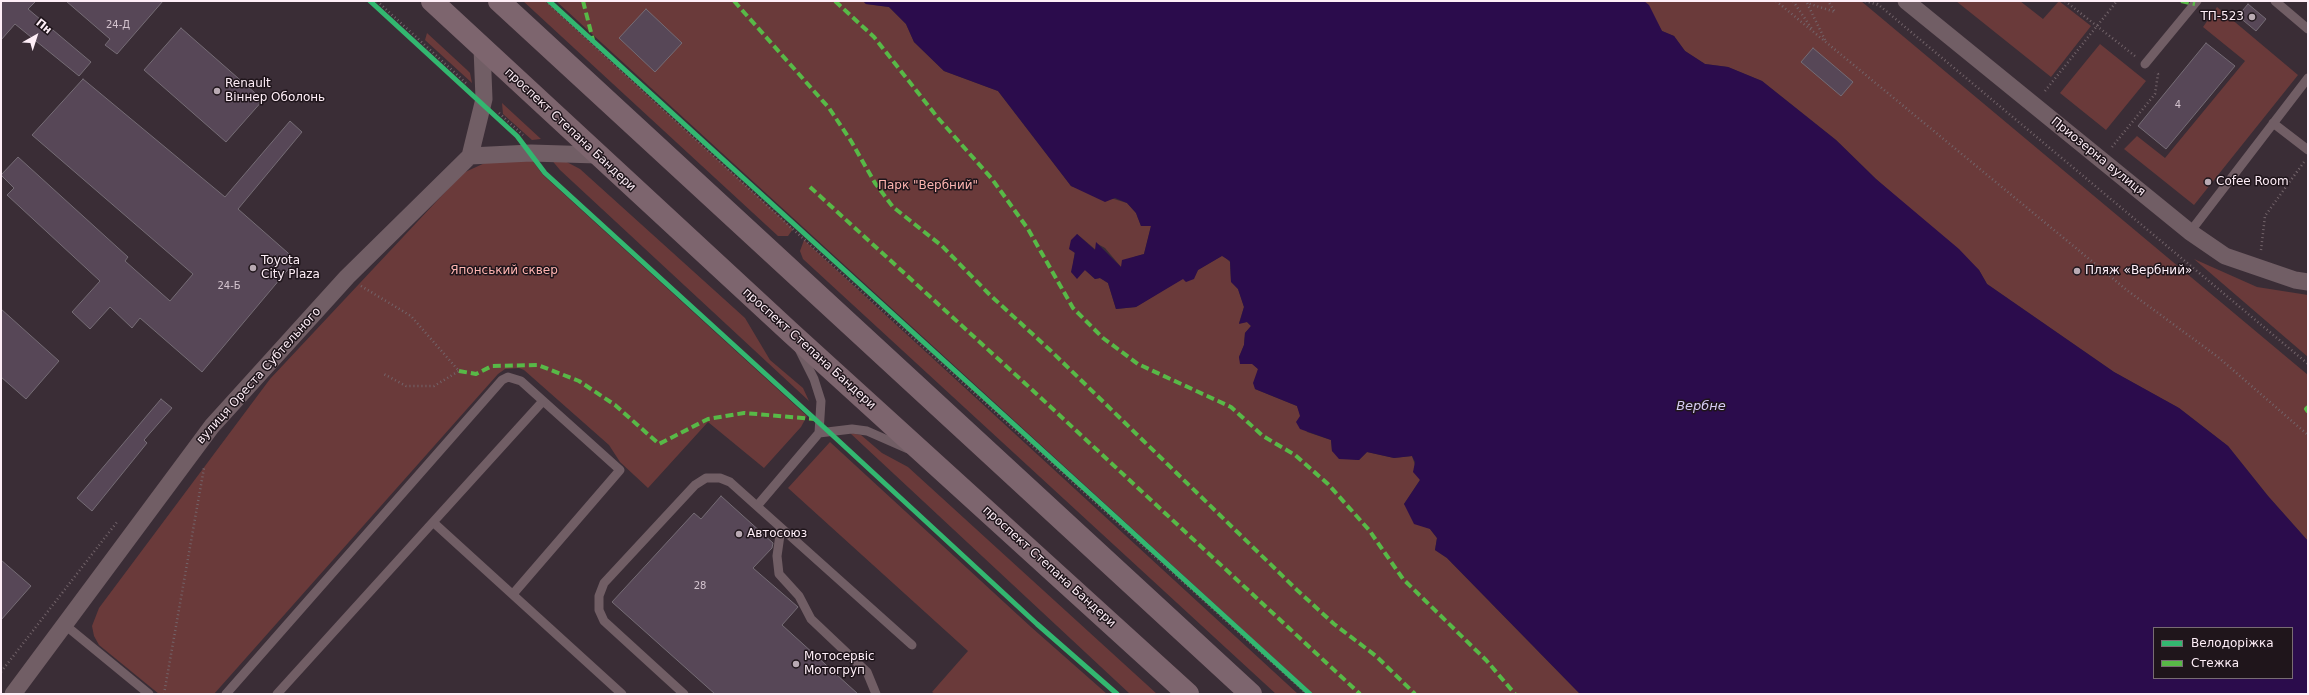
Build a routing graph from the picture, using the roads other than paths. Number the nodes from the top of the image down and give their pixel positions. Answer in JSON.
{"nodes":[{"id":1,"x":432,"y":1,"type":"edge"},
{"id":2,"x":499,"y":1,"type":"edge"},
{"id":3,"x":1906,"y":1,"type":"edge"},
{"id":4,"x":2197,"y":1,"type":"edge"},
{"id":5,"x":2275,"y":1,"type":"edge"},
{"id":6,"x":2308,"y":29,"type":"edge"},
{"id":7,"x":482,"y":48,"type":"junction"},
{"id":8,"x":2145,"y":64,"type":"road end"},
{"id":9,"x":2308,"y":78,"type":"edge"},
{"id":10,"x":2273,"y":123,"type":"junction"},
{"id":11,"x":2308,"y":150,"type":"edge"},
{"id":12,"x":597,"y":155,"type":"junction"},
{"id":13,"x":470,"y":156,"type":"junction"},
{"id":14,"x":2190,"y":232,"type":"junction"},
{"id":15,"x":2308,"y":282,"type":"edge"},
{"id":16,"x":791,"y":333,"type":"junction"},
{"id":17,"x":543,"y":401,"type":"junction"},
{"id":18,"x":819,"y":433,"type":"junction"},
{"id":19,"x":928,"y":458,"type":"junction"},
{"id":20,"x":756,"y":506,"type":"junction"},
{"id":21,"x":434,"y":523,"type":"junction"},
{"id":22,"x":781,"y":528,"type":"junction"},
{"id":23,"x":514,"y":594,"type":"junction"},
{"id":24,"x":65,"y":625,"type":"junction"},
{"id":25,"x":912,"y":646,"type":"dead end"},
{"id":26,"x":14,"y":694,"type":"edge"},
{"id":27,"x":149,"y":694,"type":"edge"},
{"id":28,"x":226,"y":694,"type":"edge"},
{"id":29,"x":277,"y":694,"type":"edge"},
{"id":30,"x":622,"y":694,"type":"edge"},
{"id":31,"x":684,"y":694,"type":"edge"},
{"id":32,"x":876,"y":694,"type":"edge"},
{"id":33,"x":1188,"y":694,"type":"edge"},
{"id":34,"x":1251,"y":694,"type":"edge"}],
"edges":[{"from":1,"to":7,"type":"main road","name":"проспект Степана Бандери"},
{"from":2,"to":34,"type":"main road"},
{"from":3,"to":14,"type":"street","name":"Приозерна вулиця"},
{"from":4,"to":8,"type":"lane"},
{"from":5,"to":6,"type":"lane"},
{"from":7,"to":12,"type":"main road","name":"проспект Степана Бандери"},
{"from":7,"to":13,"type":"street"},
{"from":9,"to":10,"type":"lane"},
{"from":10,"to":11,"type":"lane"},
{"from":10,"to":14,"type":"lane"},
{"from":12,"to":13,"type":"street"},
{"from":12,"to":16,"type":"main road","name":"проспект Степана Бандери"},
{"from":13,"to":24,"type":"street","name":"вулиця Ореста Субтельного"},
{"from":14,"to":15,"type":"street","name":"Приозерна вулиця"},
{"from":16,"to":18,"type":"lane"},
{"from":16,"to":19,"type":"main road","name":"проспект Степана Бандери"},
{"from":17,"to":21,"type":"lane"},
{"from":17,"to":23,"type":"lane"},
{"from":17,"to":28,"type":"lane"},
{"from":18,"to":19,"type":"lane"},
{"from":18,"to":20,"type":"lane"},
{"from":19,"to":33,"type":"main road","name":"проспект Степана Бандери"},
{"from":20,"to":22,"type":"lane"},
{"from":20,"to":31,"type":"lane"},
{"from":21,"to":23,"type":"lane"},
{"from":21,"to":29,"type":"lane"},
{"from":22,"to":25,"type":"lane"},
{"from":22,"to":32,"type":"lane"},
{"from":23,"to":30,"type":"lane"},
{"from":24,"to":26,"type":"street","name":"вулиця Ореста Субтельного"},
{"from":24,"to":27,"type":"lane"}]}
